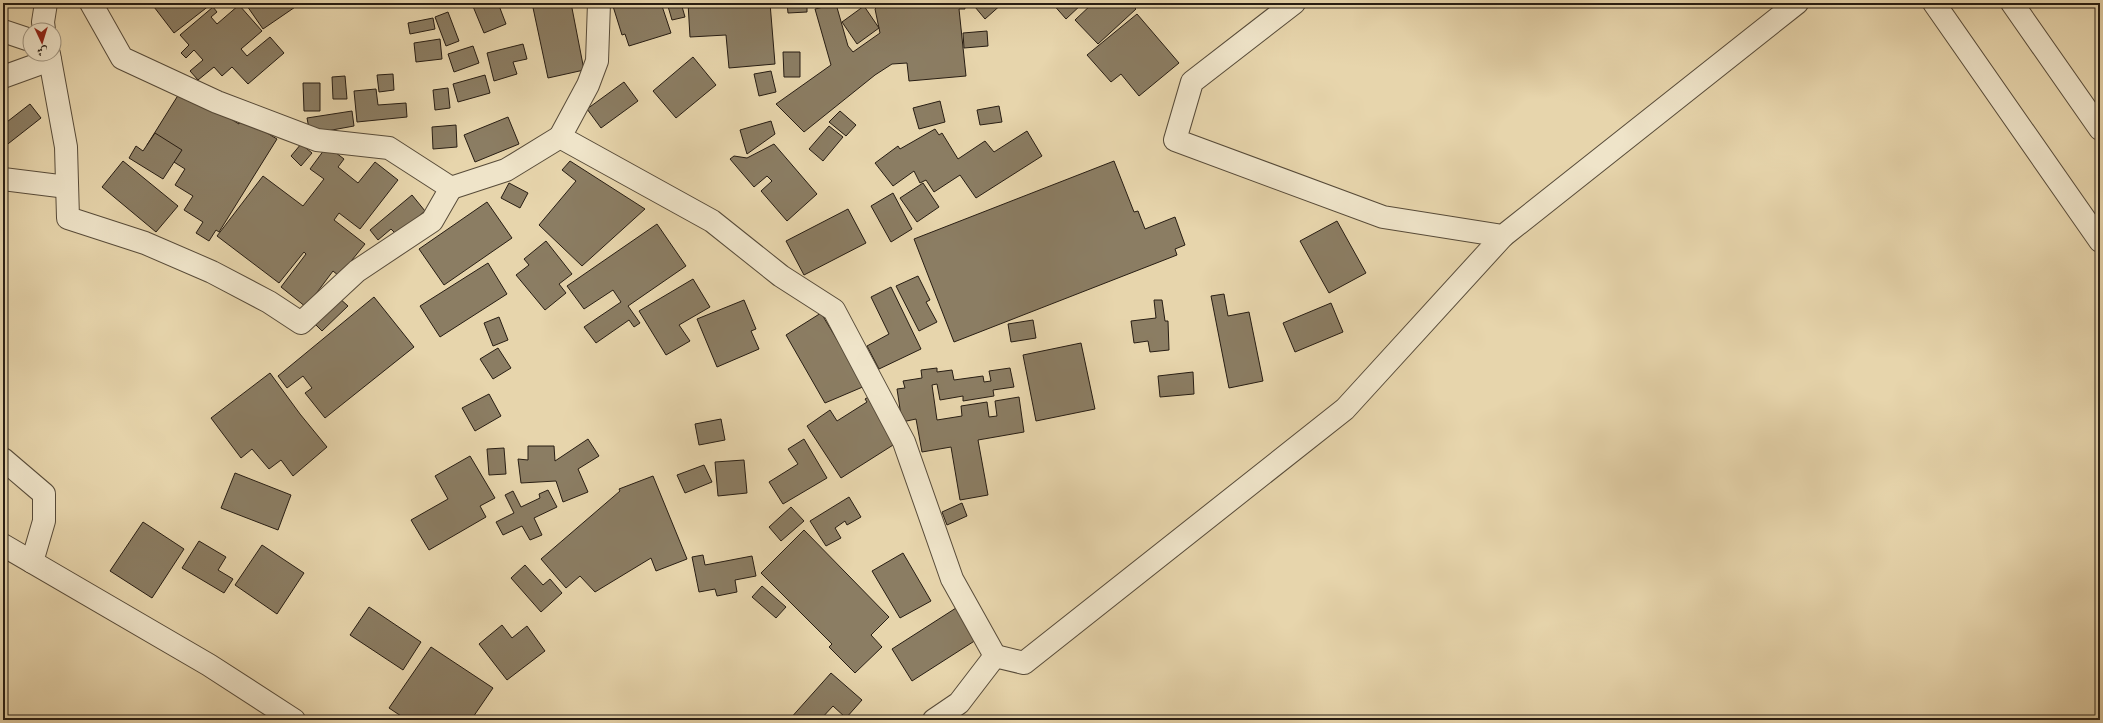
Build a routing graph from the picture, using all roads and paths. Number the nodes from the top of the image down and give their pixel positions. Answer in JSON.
{"nodes":[{"id":1,"x":46,"y":3,"type":"edge"},
{"id":2,"x":91,"y":3,"type":"edge"},
{"id":3,"x":599,"y":3,"type":"edge"},
{"id":4,"x":1294,"y":3,"type":"edge"},
{"id":5,"x":1797,"y":3,"type":"edge"},
{"id":6,"x":1934,"y":3,"type":"edge"},
{"id":7,"x":2012,"y":3,"type":"edge"},
{"id":8,"x":43,"y":22,"type":"edge"},
{"id":9,"x":3,"y":31,"type":"edge"},
{"id":10,"x":22,"y":37,"type":"edge"},
{"id":11,"x":38,"y":62,"type":"edge"},
{"id":12,"x":50,"y":62,"type":"edge"},
{"id":13,"x":3,"y":77,"type":"edge"},
{"id":14,"x":2100,"y":129,"type":"edge"},
{"id":15,"x":560,"y":136,"type":"junction"},
{"id":16,"x":3,"y":179,"type":"edge"},
{"id":17,"x":67,"y":187,"type":"junction"},
{"id":18,"x":451,"y":188,"type":"junction"},
{"id":19,"x":1503,"y":236,"type":"junction"},
{"id":20,"x":2100,"y":241,"type":"edge"},
{"id":21,"x":3,"y":459,"type":"edge"},
{"id":22,"x":3,"y":545,"type":"edge"},
{"id":23,"x":32,"y":562,"type":"junction"},
{"id":24,"x":995,"y":656,"type":"junction"},
{"id":25,"x":294,"y":720,"type":"edge"},
{"id":26,"x":934,"y":720,"type":"edge"}],
"edges":[{"from":1,"to":8,"type":"street"},
{"from":2,"to":18,"type":"street"},
{"from":3,"to":15,"type":"street"},
{"from":4,"to":19,"type":"street"},
{"from":5,"to":19,"type":"street"},
{"from":6,"to":20,"type":"street"},
{"from":7,"to":14,"type":"street"},
{"from":9,"to":10,"type":"street"},
{"from":11,"to":13,"type":"street"},
{"from":12,"to":17,"type":"street"},
{"from":15,"to":18,"type":"street"},
{"from":15,"to":24,"type":"street"},
{"from":16,"to":17,"type":"street"},
{"from":17,"to":18,"type":"street"},
{"from":19,"to":24,"type":"street"},
{"from":21,"to":23,"type":"street"},
{"from":22,"to":23,"type":"street"},
{"from":23,"to":25,"type":"street"},
{"from":24,"to":26,"type":"street"}]}
